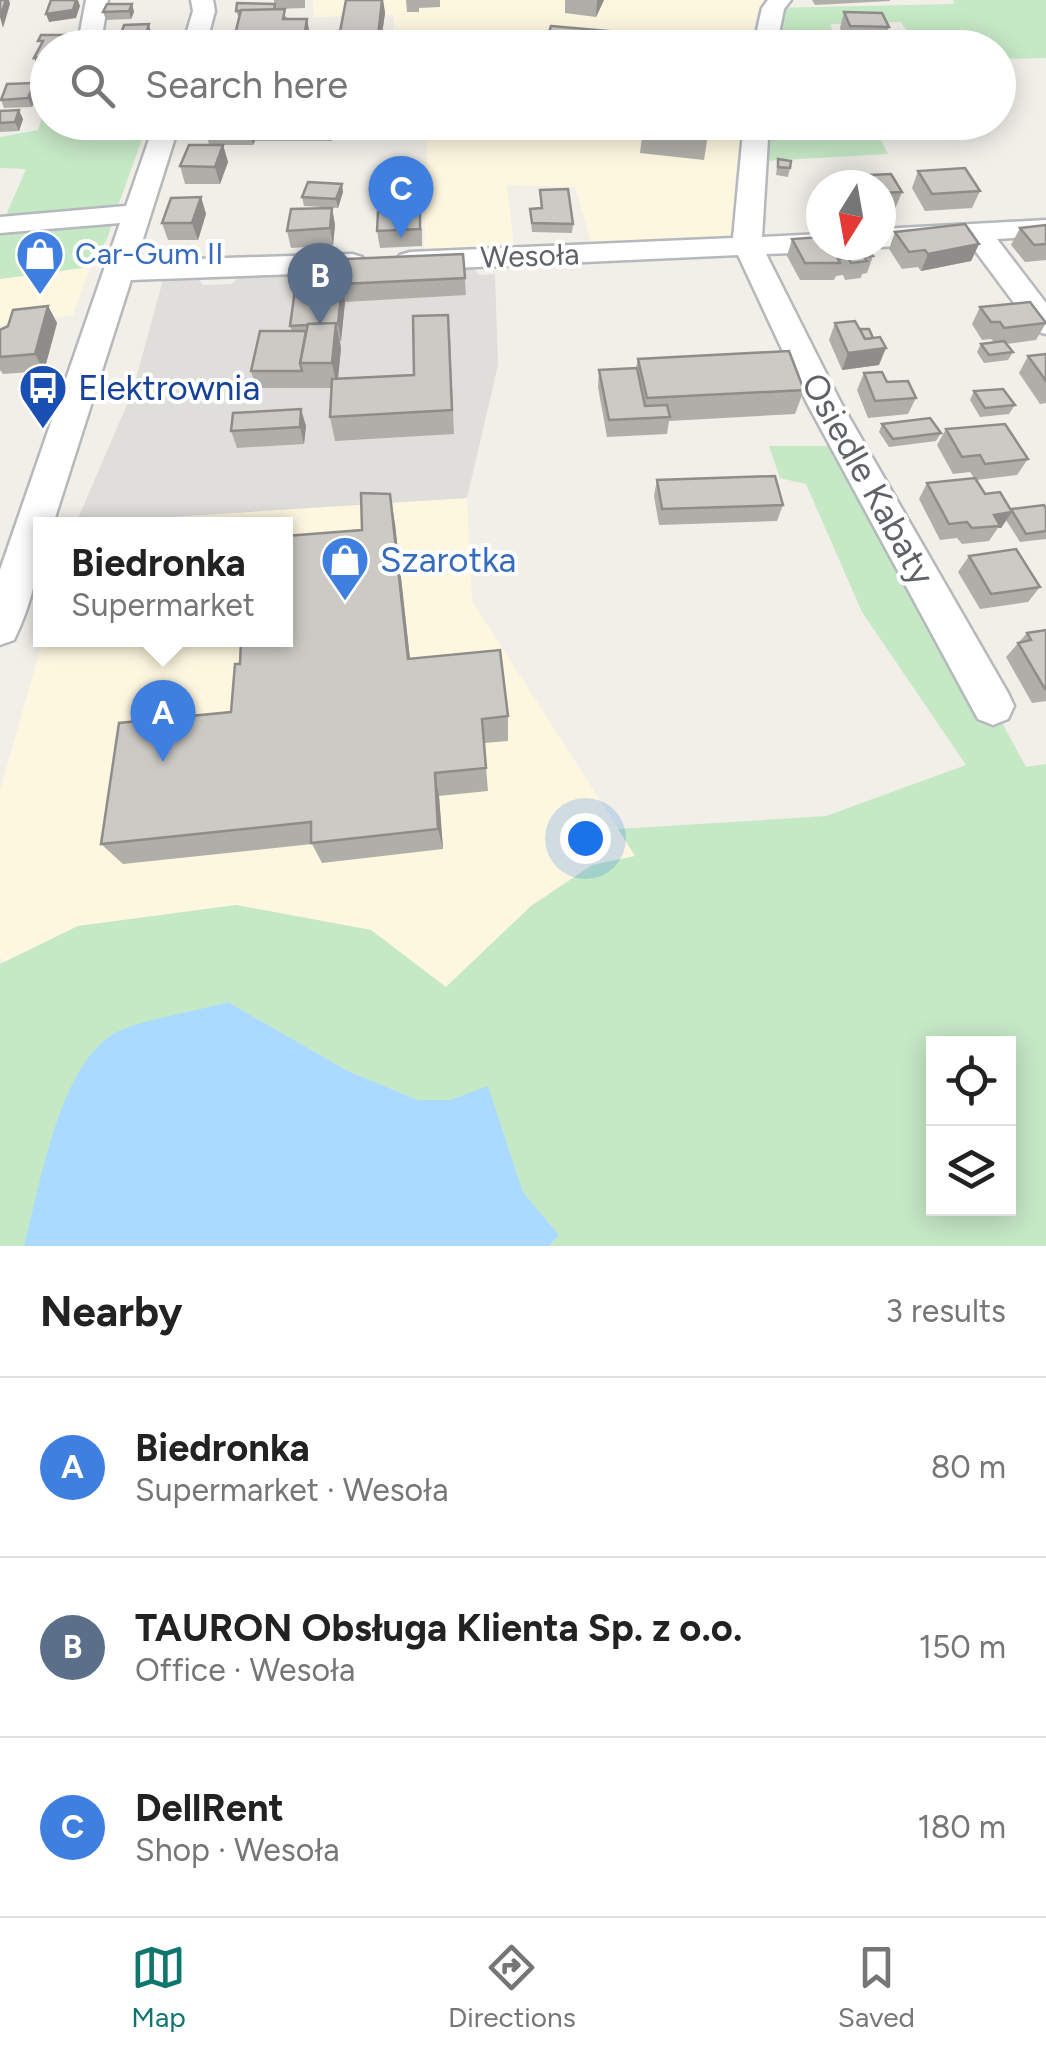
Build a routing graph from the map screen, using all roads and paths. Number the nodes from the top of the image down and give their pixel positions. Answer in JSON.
{"nodes":[{"id":1,"x":97,"y":0,"type":"edge"},
{"id":2,"x":202,"y":0,"type":"edge"},
{"id":3,"x":780,"y":0,"type":"edge"},
{"id":4,"x":91,"y":30,"type":"edge"},
{"id":5,"x":199,"y":30,"type":"edge"},
{"id":6,"x":768,"y":30,"type":"edge"},
{"id":7,"x":162,"y":140,"type":"edge"},
{"id":8,"x":755,"y":140,"type":"edge"},
{"id":9,"x":138,"y":213,"type":"junction"},
{"id":10,"x":0,"y":225,"type":"edge"},
{"id":11,"x":1046,"y":228,"type":"edge"},
{"id":12,"x":976,"y":232,"type":"junction"},
{"id":13,"x":896,"y":237,"type":"edge"},
{"id":14,"x":806,"y":244,"type":"edge"},
{"id":15,"x":750,"y":248,"type":"junction"},
{"id":16,"x":118,"y":271,"type":"junction"},
{"id":17,"x":1046,"y":324,"type":"edge"},
{"id":18,"x":45,"y":517,"type":"edge"},
{"id":19,"x":30,"y":569,"type":"edge"},
{"id":20,"x":0,"y":628,"type":"edge"},
{"id":21,"x":993,"y":706,"type":"dead end"}],
"edges":[{"from":1,"to":4,"type":"street"},
{"from":2,"to":5,"type":"street"},
{"from":3,"to":6,"type":"street"},
{"from":7,"to":9,"type":"street"},
{"from":8,"to":15,"type":"street"},
{"from":9,"to":10,"type":"street"},
{"from":9,"to":16,"type":"street"},
{"from":11,"to":12,"type":"street"},
{"from":12,"to":13,"type":"street"},
{"from":12,"to":17,"type":"street"},
{"from":14,"to":15,"type":"street","name":"Wesoła"},
{"from":15,"to":16,"type":"street","name":"Wesoła"},
{"from":15,"to":21,"type":"street","name":"Osiedle Kabaty"},
{"from":16,"to":18,"type":"street"},
{"from":19,"to":20,"type":"street"}]}
